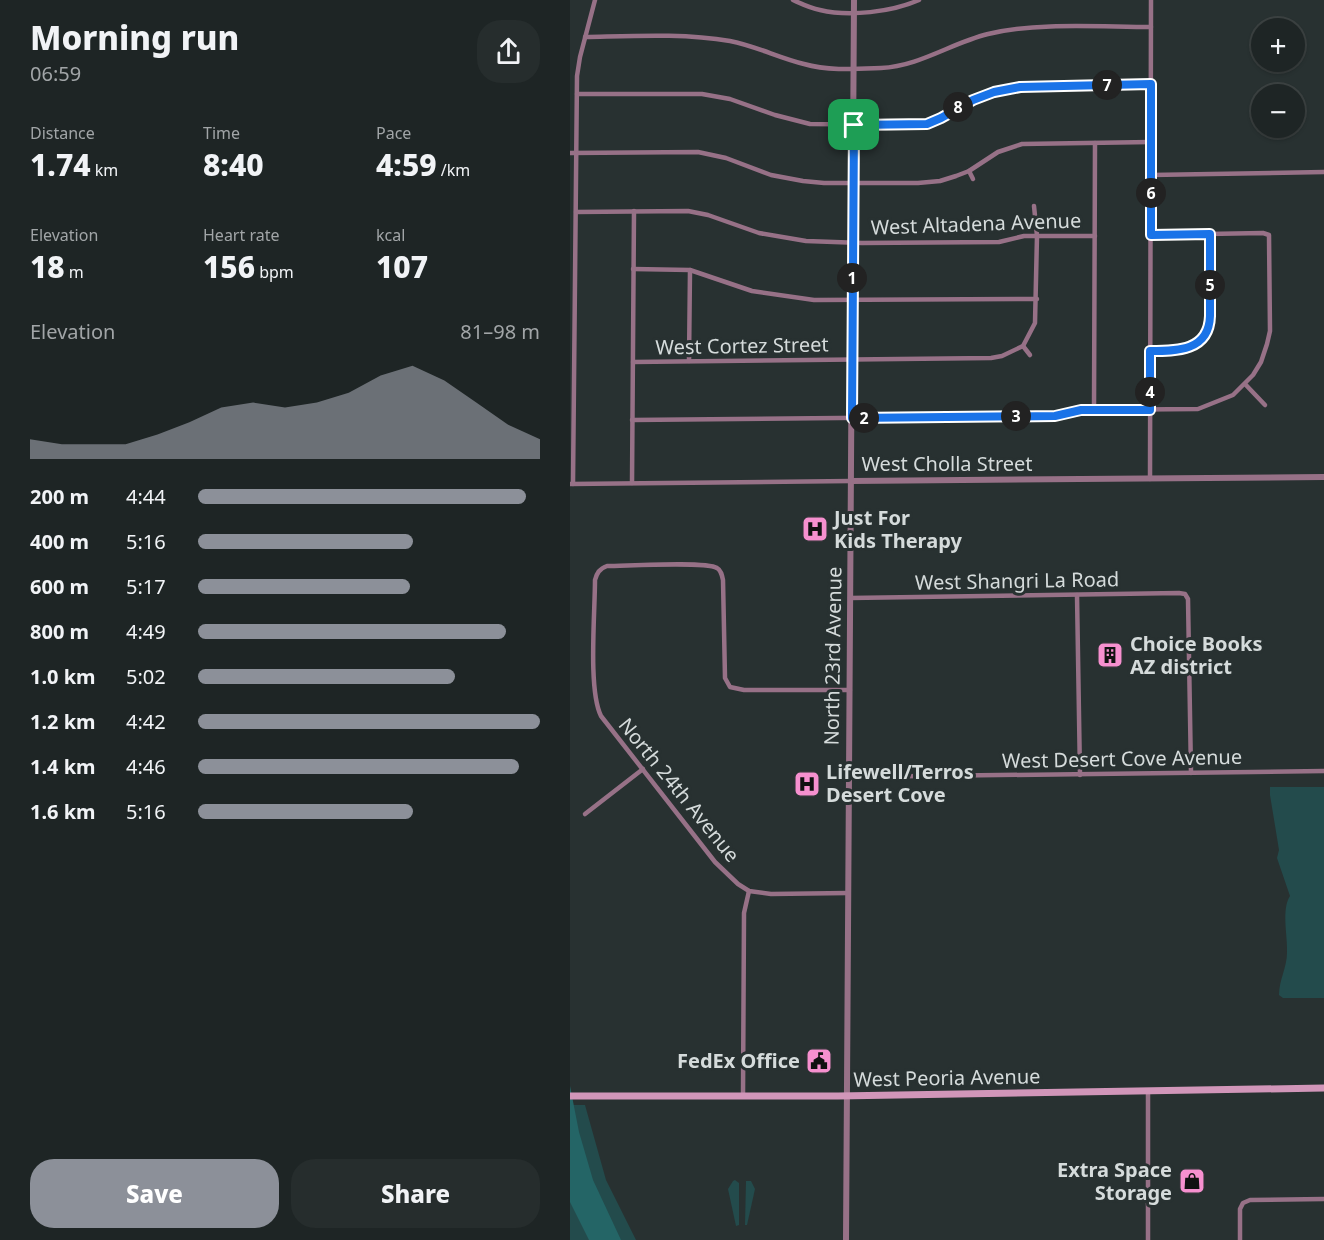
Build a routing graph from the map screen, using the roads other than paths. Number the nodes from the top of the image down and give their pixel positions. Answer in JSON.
{"nodes":[{"id":1,"x":595,"y":0,"type":"edge"},
{"id":2,"x":793,"y":0,"type":"edge"},
{"id":3,"x":854,"y":0,"type":"edge"},
{"id":4,"x":919,"y":0,"type":"edge"},
{"id":5,"x":1151,"y":0,"type":"edge"},
{"id":6,"x":854,"y":12,"type":"junction"},
{"id":7,"x":1151,"y":27,"type":"junction"},
{"id":8,"x":585,"y":37,"type":"junction"},
{"id":9,"x":854,"y":68,"type":"junction"},
{"id":10,"x":1151,"y":84,"type":"junction"},
{"id":11,"x":577,"y":94,"type":"junction"},
{"id":12,"x":854,"y":125,"type":"junction"},
{"id":13,"x":1151,"y":142,"type":"junction"},
{"id":14,"x":1095,"y":143,"type":"junction"},
{"id":15,"x":573,"y":153,"type":"edge"},
{"id":16,"x":969,"y":171,"type":"junction"},
{"id":17,"x":1324,"y":172,"type":"edge"},
{"id":18,"x":1151,"y":175,"type":"junction"},
{"id":19,"x":973,"y":179,"type":"dead end"},
{"id":20,"x":853,"y":183,"type":"junction"},
{"id":21,"x":1034,"y":206,"type":"dead end"},
{"id":22,"x":634,"y":211,"type":"junction"},
{"id":23,"x":576,"y":212,"type":"junction"},
{"id":24,"x":1210,"y":234,"type":"junction"},
{"id":25,"x":1151,"y":235,"type":"junction"},
{"id":26,"x":1037,"y":236,"type":"junction"},
{"id":27,"x":1095,"y":236,"type":"junction"},
{"id":28,"x":853,"y":243,"type":"junction"},
{"id":29,"x":633,"y":269,"type":"junction"},
{"id":30,"x":690,"y":270,"type":"junction"},
{"id":31,"x":752,"y":291,"type":"junction"},
{"id":32,"x":1036,"y":299,"type":"junction"},
{"id":33,"x":750,"y":300,"type":"dead end"},
{"id":34,"x":852,"y":301,"type":"junction"},
{"id":35,"x":1023,"y":346,"type":"junction"},
{"id":36,"x":1150,"y":351,"type":"junction"},
{"id":37,"x":1030,"y":356,"type":"dead end"},
{"id":38,"x":852,"y":360,"type":"junction"},
{"id":39,"x":689,"y":361,"type":"junction"},
{"id":40,"x":633,"y":362,"type":"junction"},
{"id":41,"x":1245,"y":384,"type":"junction"},
{"id":42,"x":1265,"y":405,"type":"dead end"},
{"id":43,"x":1150,"y":410,"type":"junction"},
{"id":44,"x":1094,"y":411,"type":"junction"},
{"id":45,"x":852,"y":418,"type":"junction"},
{"id":46,"x":632,"y":420,"type":"junction"},
{"id":47,"x":1324,"y":477,"type":"edge"},
{"id":48,"x":1150,"y":479,"type":"junction"},
{"id":49,"x":851,"y":481,"type":"junction"},
{"id":50,"x":632,"y":483,"type":"junction"},
{"id":51,"x":572,"y":484,"type":"edge"},
{"id":52,"x":1077,"y":595,"type":"junction"},
{"id":53,"x":850,"y":598,"type":"junction"},
{"id":54,"x":850,"y":690,"type":"junction"},
{"id":55,"x":643,"y":769,"type":"junction"},
{"id":56,"x":1324,"y":771,"type":"edge"},
{"id":57,"x":1191,"y":773,"type":"junction"},
{"id":58,"x":1080,"y":775,"type":"junction"},
{"id":59,"x":848,"y":777,"type":"junction"},
{"id":60,"x":585,"y":814,"type":"dead end"},
{"id":61,"x":749,"y":891,"type":"junction"},
{"id":62,"x":848,"y":894,"type":"junction"},
{"id":63,"x":1324,"y":1088,"type":"edge"},
{"id":64,"x":1148,"y":1091,"type":"junction"},
{"id":65,"x":572,"y":1096,"type":"edge"},
{"id":66,"x":743,"y":1096,"type":"junction"},
{"id":67,"x":847,"y":1096,"type":"junction"},
{"id":68,"x":1324,"y":1199,"type":"edge"},
{"id":69,"x":846,"y":1240,"type":"edge"},
{"id":70,"x":1148,"y":1240,"type":"edge"},
{"id":71,"x":1240,"y":1240,"type":"edge"}],
"edges":[{"from":1,"to":8,"type":"street"},
{"from":2,"to":6,"type":"street"},
{"from":3,"to":6,"type":"street","name":"North 23rd Avenue"},
{"from":4,"to":6,"type":"street"},
{"from":5,"to":7,"type":"street"},
{"from":6,"to":9,"type":"street","name":"North 23rd Avenue"},
{"from":7,"to":9,"type":"street"},
{"from":7,"to":10,"type":"street"},
{"from":8,"to":9,"type":"street"},
{"from":8,"to":11,"type":"street"},
{"from":9,"to":12,"type":"street","name":"North 23rd Avenue"},
{"from":10,"to":12,"type":"street"},
{"from":10,"to":13,"type":"street"},
{"from":11,"to":12,"type":"street"},
{"from":11,"to":15,"type":"street"},
{"from":12,"to":20,"type":"street","name":"North 23rd Avenue"},
{"from":13,"to":14,"type":"street"},
{"from":13,"to":18,"type":"street"},
{"from":14,"to":16,"type":"street"},
{"from":14,"to":27,"type":"street"},
{"from":15,"to":20,"type":"street"},
{"from":15,"to":23,"type":"street"},
{"from":16,"to":19,"type":"street"},
{"from":16,"to":20,"type":"street"},
{"from":17,"to":18,"type":"street"},
{"from":18,"to":25,"type":"street"},
{"from":20,"to":28,"type":"street","name":"North 23rd Avenue"},
{"from":21,"to":26,"type":"street"},
{"from":22,"to":23,"type":"street","name":"West Altadena Avenue"},
{"from":22,"to":28,"type":"street","name":"West Altadena Avenue"},
{"from":22,"to":29,"type":"street"},
{"from":23,"to":51,"type":"street"},
{"from":24,"to":25,"type":"street"},
{"from":24,"to":36,"type":"street"},
{"from":24,"to":41,"type":"street"},
{"from":25,"to":36,"type":"street"},
{"from":26,"to":27,"type":"street","name":"West Altadena Avenue"},
{"from":26,"to":28,"type":"street","name":"West Altadena Avenue"},
{"from":26,"to":32,"type":"street"},
{"from":27,"to":44,"type":"street"},
{"from":28,"to":34,"type":"street","name":"North 23rd Avenue"},
{"from":29,"to":30,"type":"street"},
{"from":29,"to":40,"type":"street"},
{"from":30,"to":31,"type":"street"},
{"from":30,"to":39,"type":"street"},
{"from":31,"to":33,"type":"street"},
{"from":31,"to":34,"type":"street"},
{"from":32,"to":34,"type":"street"},
{"from":32,"to":35,"type":"street"},
{"from":34,"to":38,"type":"street","name":"North 23rd Avenue"},
{"from":35,"to":37,"type":"street"},
{"from":35,"to":38,"type":"street","name":"West Cortez Street"},
{"from":36,"to":43,"type":"street"},
{"from":38,"to":39,"type":"street","name":"West Cortez Street"},
{"from":38,"to":45,"type":"street","name":"North 23rd Avenue"},
{"from":39,"to":40,"type":"street","name":"West Cortez Street"},
{"from":40,"to":46,"type":"street"},
{"from":41,"to":42,"type":"street"},
{"from":41,"to":43,"type":"street"},
{"from":43,"to":44,"type":"street"},
{"from":43,"to":48,"type":"street"},
{"from":44,"to":45,"type":"street"},
{"from":45,"to":46,"type":"street"},
{"from":45,"to":49,"type":"street","name":"North 23rd Avenue"},
{"from":46,"to":50,"type":"street"},
{"from":47,"to":48,"type":"street","name":"West Cholla Street"},
{"from":48,"to":49,"type":"street","name":"West Cholla Street"},
{"from":49,"to":50,"type":"street","name":"West Cholla Street"},
{"from":49,"to":53,"type":"street","name":"North 23rd Avenue"},
{"from":50,"to":51,"type":"street","name":"West Cholla Street"},
{"from":52,"to":53,"type":"street","name":"West Shangri La Road"},
{"from":52,"to":57,"type":"street","name":"West Shangri La Road"},
{"from":52,"to":58,"type":"street"},
{"from":53,"to":54,"type":"street","name":"North 23rd Avenue"},
{"from":54,"to":55,"type":"street","name":"North 24th Avenue"},
{"from":54,"to":59,"type":"street","name":"North 23rd Avenue"},
{"from":55,"to":60,"type":"street"},
{"from":55,"to":61,"type":"street","name":"North 24th Avenue"},
{"from":56,"to":57,"type":"street","name":"West Desert Cove Avenue"},
{"from":57,"to":58,"type":"street","name":"West Desert Cove Avenue"},
{"from":58,"to":59,"type":"street","name":"West Desert Cove Avenue"},
{"from":59,"to":62,"type":"street","name":"North 23rd Avenue"},
{"from":61,"to":62,"type":"street"},
{"from":61,"to":66,"type":"street"},
{"from":62,"to":67,"type":"street","name":"North 23rd Avenue"},
{"from":63,"to":64,"type":"main road","name":"West Peoria Avenue"},
{"from":64,"to":67,"type":"main road","name":"West Peoria Avenue"},
{"from":64,"to":70,"type":"street"},
{"from":65,"to":66,"type":"main road","name":"West Peoria Avenue"},
{"from":66,"to":67,"type":"main road","name":"West Peoria Avenue"},
{"from":67,"to":69,"type":"street","name":"North 23rd Avenue"},
{"from":68,"to":71,"type":"street"}]}
